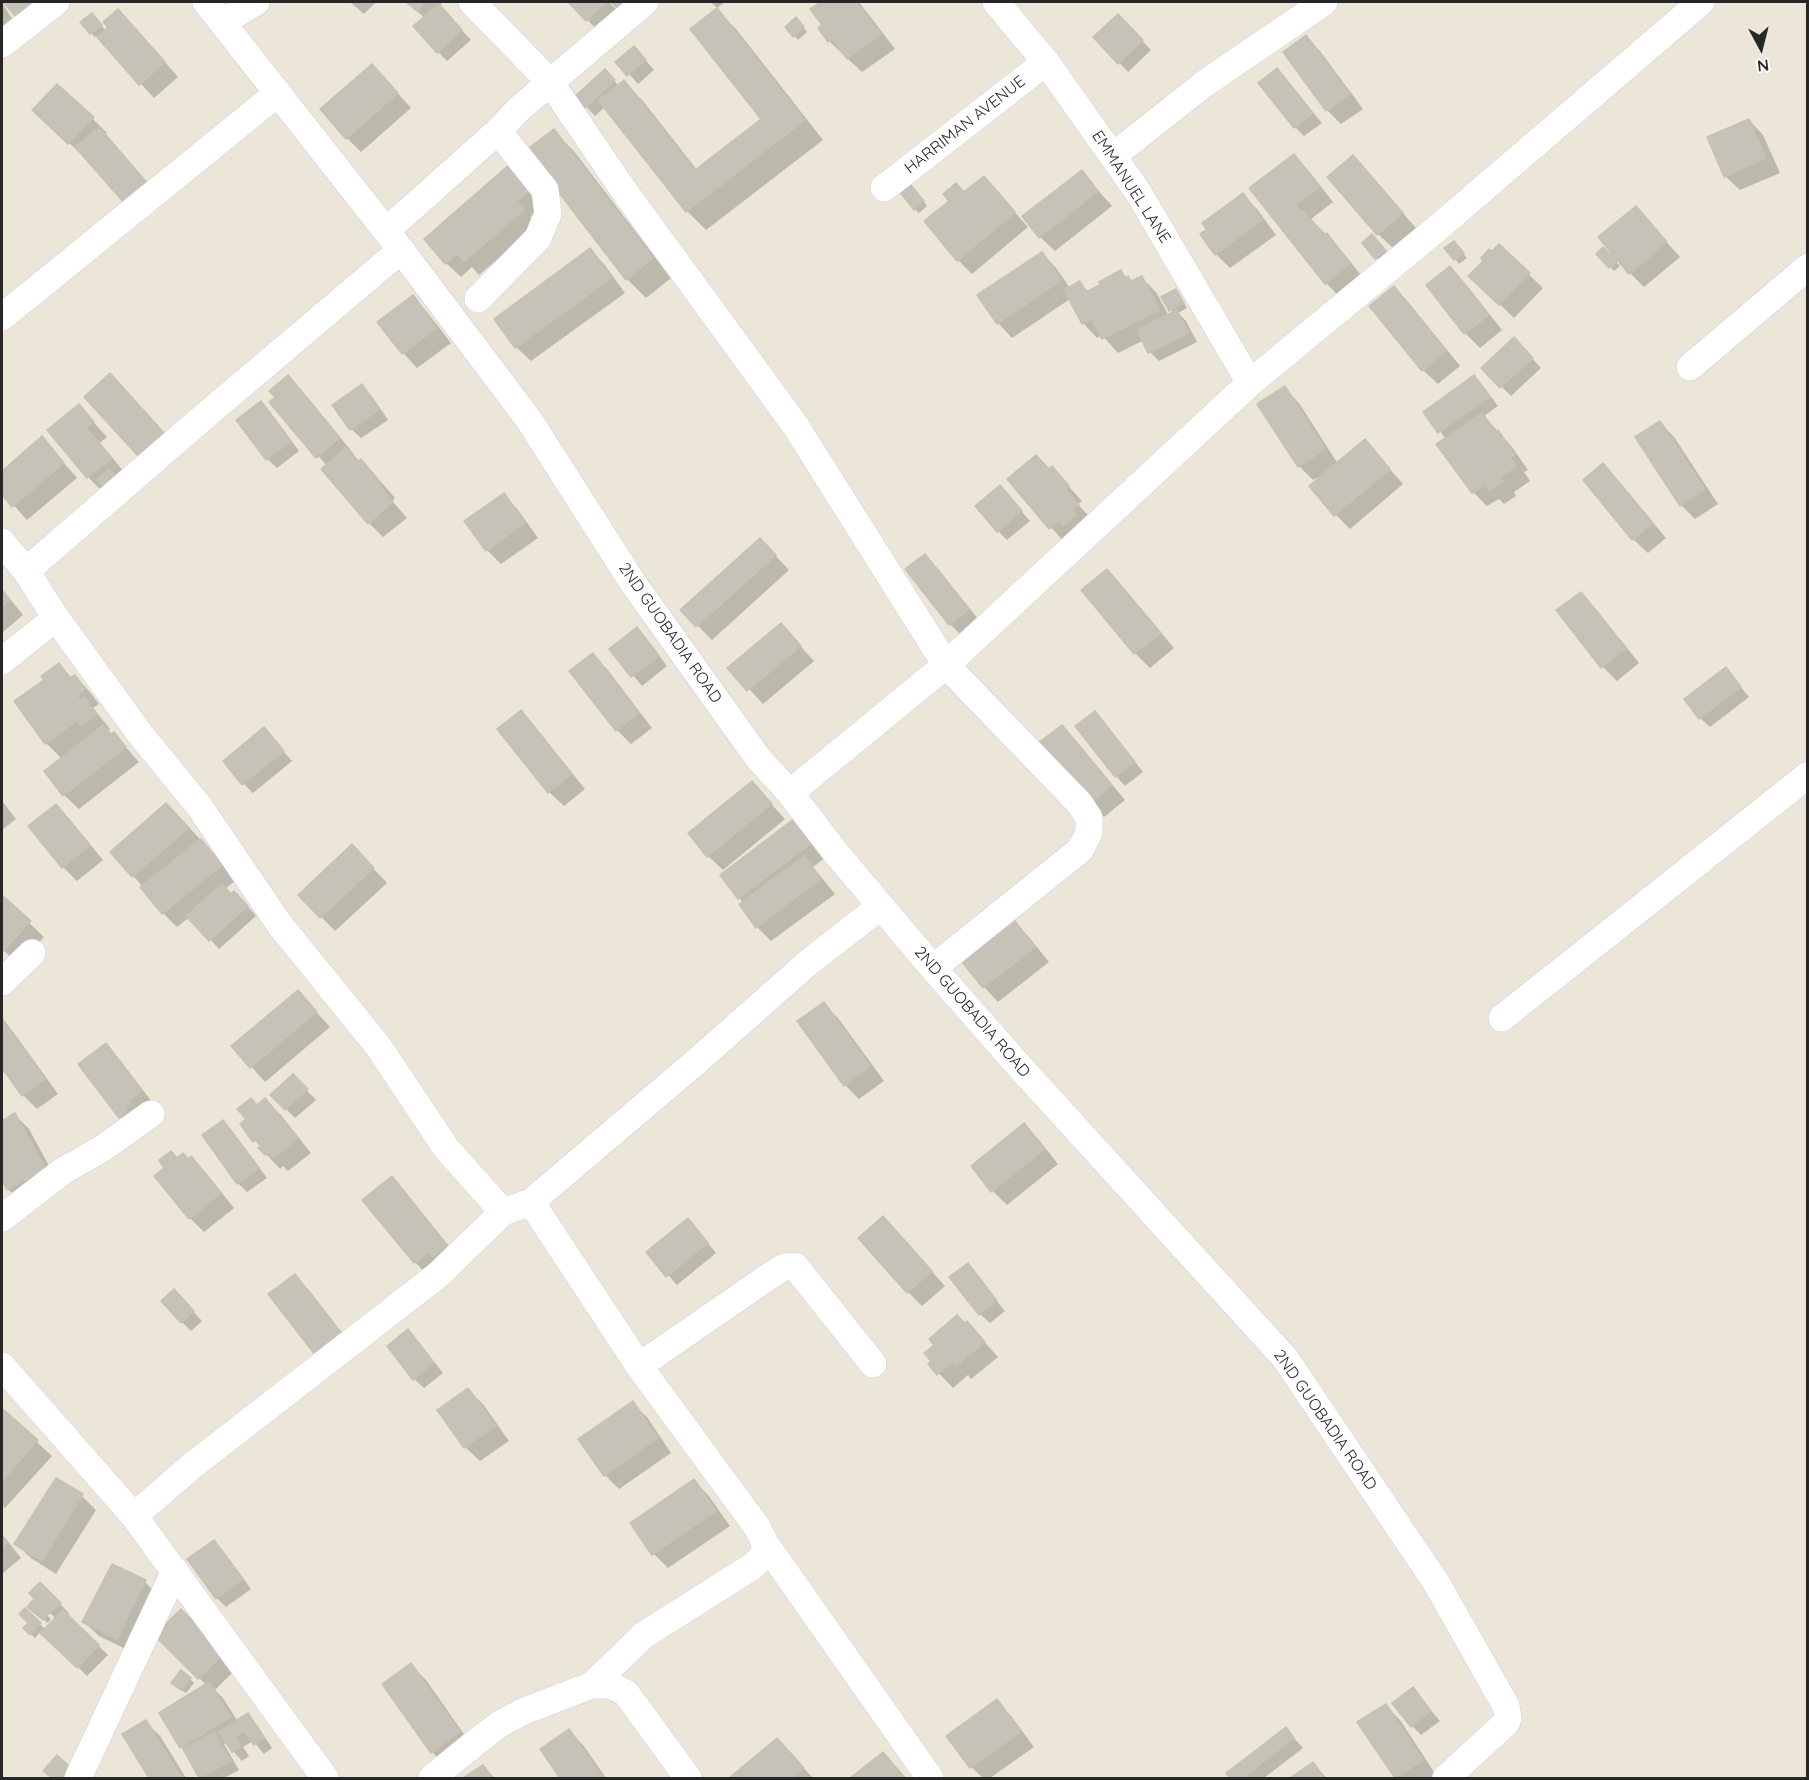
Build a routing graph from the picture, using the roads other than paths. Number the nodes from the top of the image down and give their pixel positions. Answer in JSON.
{"nodes":[{"id":1,"x":56,"y":2,"type":"edge"},
{"id":2,"x":256,"y":2,"type":"edge"},
{"id":3,"x":472,"y":2,"type":"edge"},
{"id":4,"x":645,"y":2,"type":"edge"},
{"id":5,"x":996,"y":2,"type":"edge"},
{"id":6,"x":1324,"y":2,"type":"edge"},
{"id":7,"x":1701,"y":2,"type":"edge"},
{"id":8,"x":214,"y":12,"type":"edge"},
{"id":9,"x":2,"y":44,"type":"edge"},
{"id":10,"x":1046,"y":62,"type":"junction"},
{"id":11,"x":550,"y":82,"type":"junction"},
{"id":12,"x":278,"y":93,"type":"junction"},
{"id":13,"x":498,"y":131,"type":"junction"},
{"id":14,"x":1113,"y":156,"type":"junction"},
{"id":15,"x":884,"y":188,"type":"dead end"},
{"id":16,"x":393,"y":240,"type":"junction"},
{"id":17,"x":1808,"y":267,"type":"edge"},
{"id":18,"x":478,"y":299,"type":"dead end"},
{"id":19,"x":2,"y":317,"type":"edge"},
{"id":20,"x":1690,"y":367,"type":"dead end"},
{"id":21,"x":1250,"y":383,"type":"junction"},
{"id":22,"x":2,"y":542,"type":"edge"},
{"id":23,"x":26,"y":571,"type":"junction"},
{"id":24,"x":56,"y":618,"type":"junction"},
{"id":25,"x":2,"y":661,"type":"edge"},
{"id":26,"x":946,"y":665,"type":"junction"},
{"id":27,"x":1808,"y":775,"type":"edge"},
{"id":28,"x":790,"y":793,"type":"junction"},
{"id":29,"x":880,"y":906,"type":"junction"},
{"id":30,"x":32,"y":953,"type":"dead end"},
{"id":31,"x":933,"y":968,"type":"junction"},
{"id":32,"x":2,"y":982,"type":"edge"},
{"id":33,"x":1502,"y":1018,"type":"dead end"},
{"id":34,"x":151,"y":1114,"type":"dead end"},
{"id":35,"x":531,"y":1202,"type":"junction"},
{"id":36,"x":503,"y":1212,"type":"junction"},
{"id":37,"x":2,"y":1218,"type":"edge"},
{"id":38,"x":873,"y":1364,"type":"dead end"},
{"id":39,"x":639,"y":1366,"type":"junction"},
{"id":40,"x":3,"y":1372,"type":"edge"},
{"id":41,"x":134,"y":1516,"type":"junction"},
{"id":42,"x":765,"y":1543,"type":"junction"},
{"id":43,"x":176,"y":1573,"type":"junction"},
{"id":44,"x":592,"y":1685,"type":"junction"},
{"id":45,"x":77,"y":1779,"type":"edge"},
{"id":46,"x":325,"y":1779,"type":"edge"},
{"id":47,"x":432,"y":1779,"type":"edge"},
{"id":48,"x":688,"y":1779,"type":"edge"},
{"id":49,"x":930,"y":1779,"type":"edge"},
{"id":50,"x":1446,"y":1779,"type":"edge"}],
"edges":[{"from":1,"to":9,"type":"street"},
{"from":2,"to":8,"type":"street"},
{"from":3,"to":11,"type":"street"},
{"from":4,"to":11,"type":"street"},
{"from":5,"to":10,"type":"street","name":"EMMANUEL LANE"},
{"from":6,"to":14,"type":"street"},
{"from":7,"to":21,"type":"street"},
{"from":8,"to":12,"type":"street","name":"2ND GUOBADIA ROAD"},
{"from":10,"to":14,"type":"street","name":"EMMANUEL LANE"},
{"from":10,"to":15,"type":"street","name":"HARRIMAN AVENUE"},
{"from":11,"to":13,"type":"street"},
{"from":11,"to":26,"type":"street"},
{"from":12,"to":16,"type":"street","name":"2ND GUOBADIA ROAD"},
{"from":12,"to":19,"type":"street"},
{"from":13,"to":16,"type":"street"},
{"from":13,"to":18,"type":"street"},
{"from":14,"to":21,"type":"street","name":"EMMANUEL LANE"},
{"from":16,"to":23,"type":"street"},
{"from":16,"to":28,"type":"street","name":"2ND GUOBADIA ROAD"},
{"from":17,"to":20,"type":"street"},
{"from":21,"to":26,"type":"street"},
{"from":22,"to":23,"type":"street"},
{"from":23,"to":24,"type":"street"},
{"from":24,"to":25,"type":"street"},
{"from":24,"to":36,"type":"street"},
{"from":26,"to":28,"type":"street"},
{"from":26,"to":31,"type":"street"},
{"from":27,"to":33,"type":"street"},
{"from":28,"to":29,"type":"street","name":"2ND GUOBADIA ROAD"},
{"from":29,"to":31,"type":"street","name":"2ND GUOBADIA ROAD"},
{"from":29,"to":35,"type":"street"},
{"from":30,"to":32,"type":"street"},
{"from":31,"to":50,"type":"street","name":"2ND GUOBADIA ROAD"},
{"from":34,"to":37,"type":"street"},
{"from":35,"to":36,"type":"street"},
{"from":35,"to":39,"type":"street"},
{"from":36,"to":41,"type":"street"},
{"from":38,"to":39,"type":"street"},
{"from":39,"to":42,"type":"street"},
{"from":40,"to":41,"type":"street"},
{"from":41,"to":43,"type":"street"},
{"from":42,"to":44,"type":"street"},
{"from":42,"to":49,"type":"street"},
{"from":43,"to":45,"type":"street"},
{"from":43,"to":46,"type":"street"},
{"from":44,"to":47,"type":"street"},
{"from":44,"to":48,"type":"street"}]}
